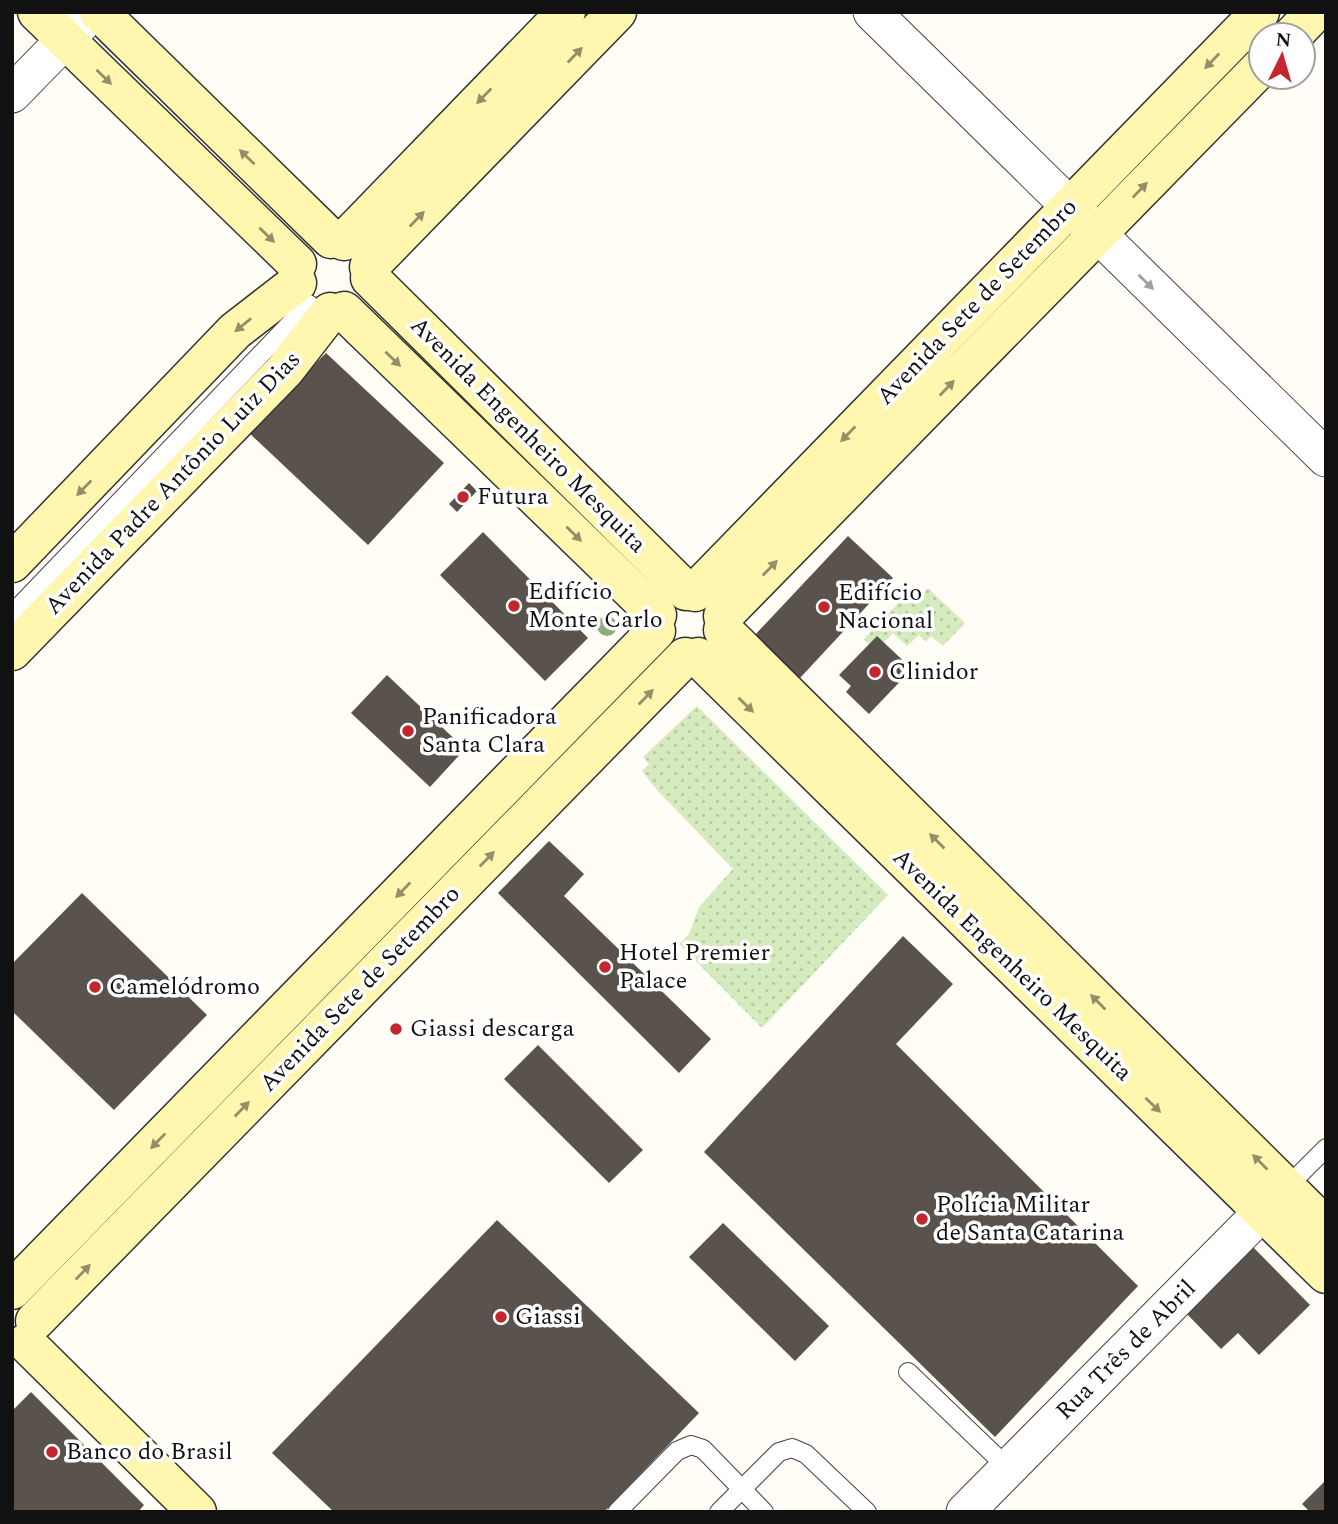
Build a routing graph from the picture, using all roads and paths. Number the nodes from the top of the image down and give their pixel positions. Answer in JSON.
{"nodes":[{"id":1,"x":37,"y":12,"type":"edge"},
{"id":2,"x":92,"y":12,"type":"edge"},
{"id":3,"x":99,"y":12,"type":"edge"},
{"id":4,"x":566,"y":12,"type":"edge"},
{"id":5,"x":617,"y":12,"type":"edge"},
{"id":6,"x":872,"y":12,"type":"edge"},
{"id":7,"x":1260,"y":12,"type":"edge"},
{"id":8,"x":65,"y":39,"type":"junction"},
{"id":9,"x":1247,"y":81,"type":"edge"},
{"id":10,"x":12,"y":94,"type":"edge"},
{"id":11,"x":1070,"y":207,"type":"junction"},
{"id":12,"x":1098,"y":234,"type":"junction"},
{"id":13,"x":354,"y":256,"type":"junction"},
{"id":14,"x":315,"y":295,"type":"junction"},
{"id":15,"x":886,"y":396,"type":"junction"},
{"id":16,"x":913,"y":422,"type":"junction"},
{"id":17,"x":537,"y":445,"type":"junction"},
{"id":18,"x":1326,"y":458,"type":"edge"},
{"id":19,"x":510,"y":472,"type":"junction"},
{"id":20,"x":12,"y":563,"type":"edge"},
{"id":21,"x":690,"y":612,"type":"junction"},
{"id":22,"x":12,"y":614,"type":"edge"},
{"id":23,"x":12,"y":651,"type":"edge"},
{"id":24,"x":691,"y":657,"type":"junction"},
{"id":25,"x":1326,"y":1149,"type":"edge"},
{"id":26,"x":1274,"y":1200,"type":"junction"},
{"id":27,"x":1326,"y":1227,"type":"edge"},
{"id":28,"x":1326,"y":1274,"type":"edge"},
{"id":29,"x":12,"y":1290,"type":"edge"},
{"id":30,"x":21,"y":1327,"type":"edge"},
{"id":31,"x":908,"y":1372,"type":"dead end"},
{"id":32,"x":1008,"y":1468,"type":"junction"},
{"id":33,"x":741,"y":1489,"type":"junction"},
{"id":34,"x":197,"y":1512,"type":"edge"},
{"id":35,"x":617,"y":1512,"type":"edge"},
{"id":36,"x":719,"y":1512,"type":"edge"},
{"id":37,"x":764,"y":1512,"type":"edge"},
{"id":38,"x":867,"y":1512,"type":"edge"},
{"id":39,"x":965,"y":1512,"type":"edge"}],
"edges":[{"from":1,"to":8,"type":"main road","name":"Avenida Engenheiro Mesquita"},
{"from":2,"to":8,"type":"street"},
{"from":13,"to":3,"type":"main road","name":"Avenida Engenheiro Mesquita","one_way":true},
{"from":4,"to":13,"type":"main road","one_way":true},
{"from":13,"to":5,"type":"main road","one_way":true},
{"from":6,"to":11,"type":"street"},
{"from":7,"to":11,"type":"main road","name":"Avenida Sete de Setembro","one_way":true},
{"from":8,"to":10,"type":"street"},
{"from":8,"to":14,"type":"main road","name":"Avenida Engenheiro Mesquita","one_way":true},
{"from":12,"to":9,"type":"main road","name":"Avenida Sete de Setembro","one_way":true},
{"from":11,"to":12,"type":"street"},
{"from":11,"to":15,"type":"main road","name":"Avenida Sete de Setembro"},
{"from":16,"to":12,"type":"main road","name":"Avenida Sete de Setembro","one_way":true},
{"from":12,"to":18,"type":"street","one_way":true},
{"from":13,"to":14,"type":"main road"},
{"from":13,"to":14,"type":"main road"},
{"from":13,"to":17,"type":"main road","name":"Avenida Engenheiro Mesquita"},
{"from":14,"to":19,"type":"main road","name":"Avenida Engenheiro Mesquita","one_way":true},
{"from":14,"to":20,"type":"main road","one_way":true},
{"from":14,"to":22,"type":"lane"},
{"from":14,"to":23,"type":"main road","name":"Avenida Padre Antônio Luiz Dias"},
{"from":15,"to":16,"type":"main road"},
{"from":15,"to":21,"type":"main road","name":"Avenida Sete de Setembro","one_way":true},
{"from":21,"to":16,"type":"main road","name":"Avenida Sete de Setembro","one_way":true},
{"from":17,"to":19,"type":"main road"},
{"from":17,"to":21,"type":"main road","name":"Avenida Engenheiro Mesquita"},
{"from":19,"to":21,"type":"main road","name":"Avenida Engenheiro Mesquita","one_way":true},
{"from":21,"to":24,"type":"main road","name":"Avenida Engenheiro Mesquita"},
{"from":26,"to":21,"type":"main road","name":"Avenida Engenheiro Mesquita","one_way":true},
{"from":21,"to":29,"type":"main road","name":"Avenida Sete de Setembro","one_way":true},
{"from":24,"to":26,"type":"main road","name":"Avenida Engenheiro Mesquita","one_way":true},
{"from":30,"to":24,"type":"main road","name":"Avenida Sete de Setembro","one_way":true},
{"from":25,"to":26,"type":"lane"},
{"from":26,"to":27,"type":"main road","name":"Avenida Engenheiro Mesquita"},
{"from":26,"to":28,"type":"main road","name":"Avenida Engenheiro Mesquita"},
{"from":26,"to":32,"type":"street","name":"Rua Três de Abril"},
{"from":30,"to":34,"type":"main road"},
{"from":31,"to":32,"type":"lane"},
{"from":32,"to":39,"type":"street","name":"Rua Três de Abril"},
{"from":33,"to":35,"type":"lane"},
{"from":33,"to":36,"type":"lane"},
{"from":33,"to":37,"type":"lane"},
{"from":33,"to":38,"type":"lane"}]}
